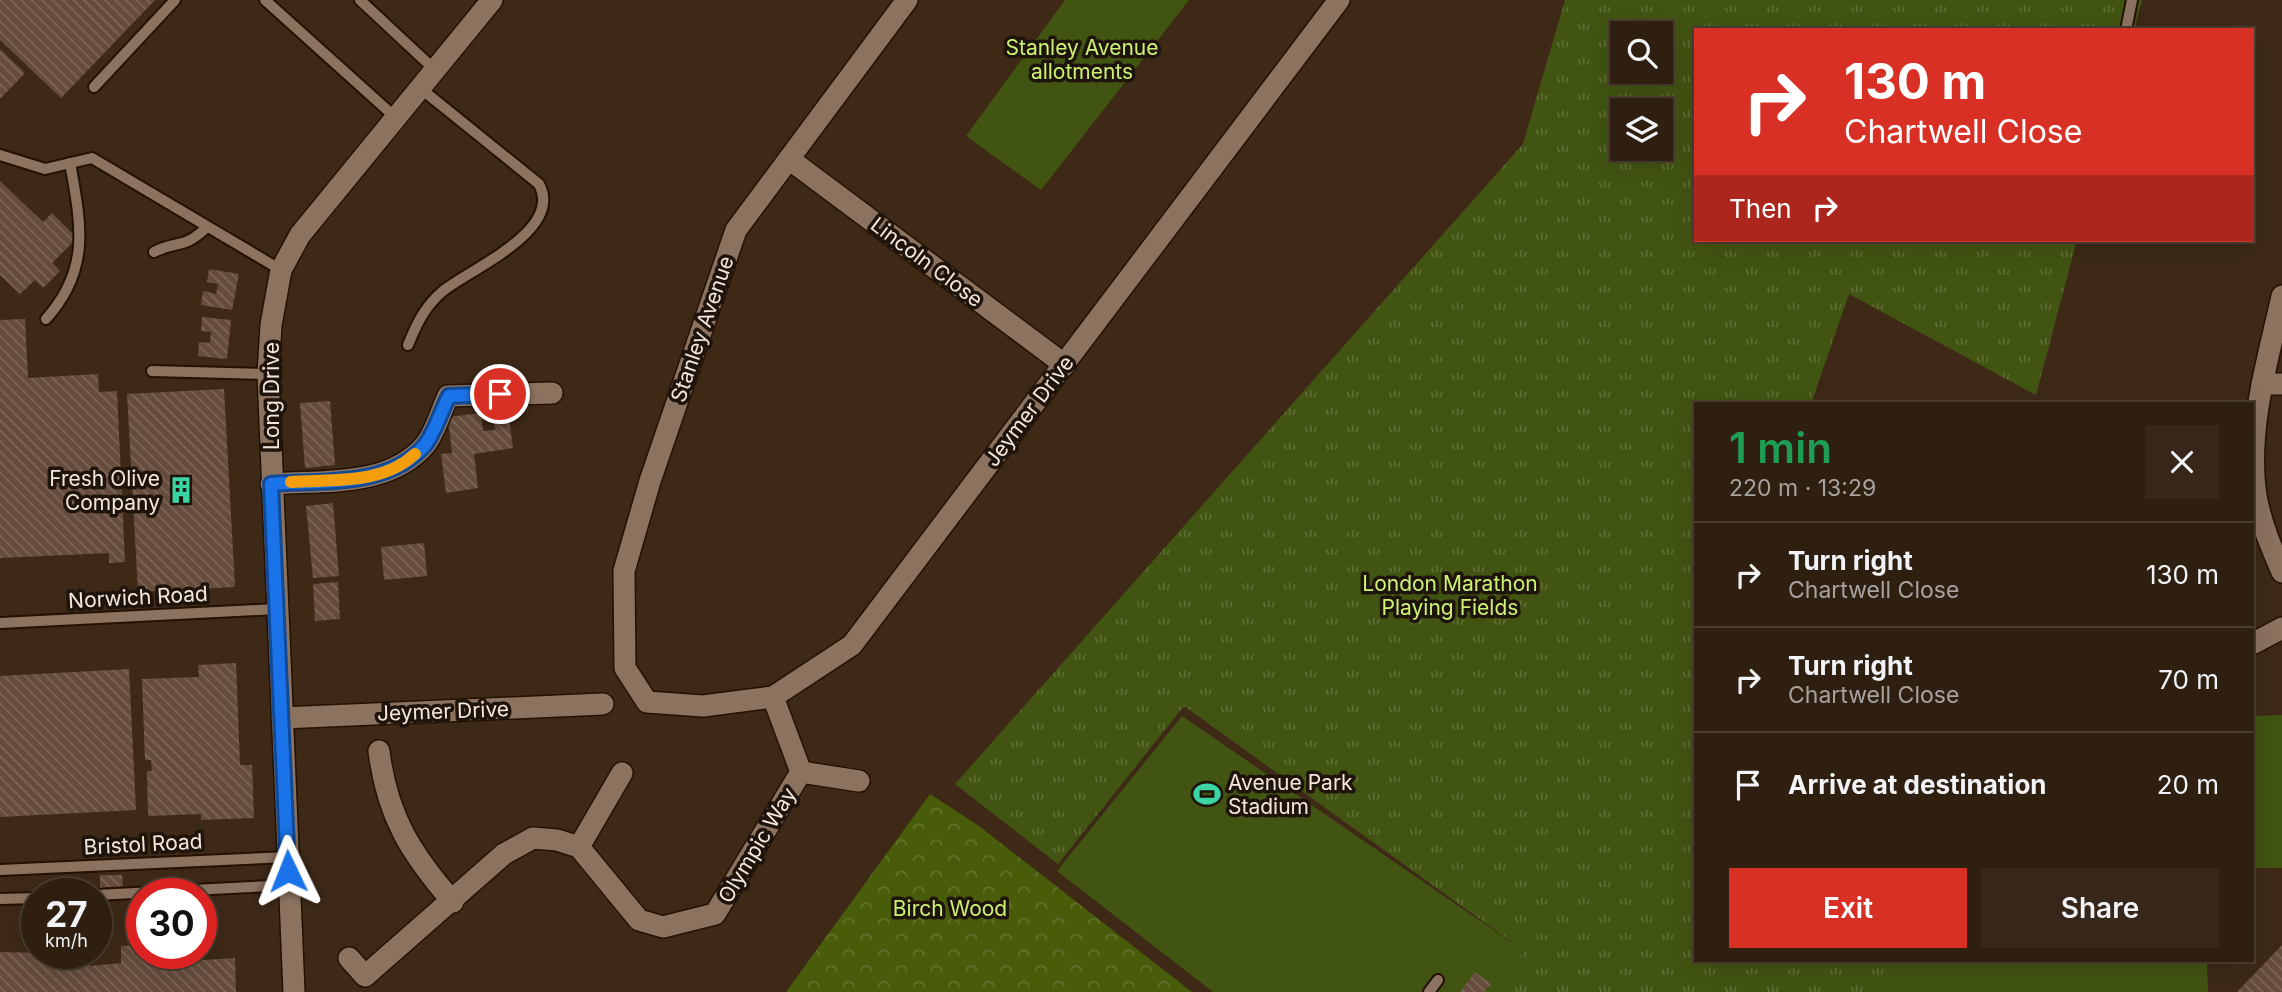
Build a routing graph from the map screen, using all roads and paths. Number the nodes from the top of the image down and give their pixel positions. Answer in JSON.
{"nodes":[{"id":1,"x":175,"y":0,"type":"edge"},
{"id":2,"x":265,"y":0,"type":"edge"},
{"id":3,"x":360,"y":0,"type":"edge"},
{"id":4,"x":492,"y":0,"type":"edge"},
{"id":5,"x":907,"y":0,"type":"edge"},
{"id":6,"x":1339,"y":0,"type":"edge"},
{"id":7,"x":2132,"y":0,"type":"edge"},
{"id":8,"x":2126,"y":28,"type":"edge"},
{"id":9,"x":435,"y":70,"type":"junction"},
{"id":10,"x":94,"y":87,"type":"dead end"},
{"id":11,"x":420,"y":88,"type":"junction"},
{"id":12,"x":395,"y":117,"type":"junction"},
{"id":13,"x":0,"y":155,"type":"edge"},
{"id":14,"x":789,"y":159,"type":"junction"},
{"id":15,"x":70,"y":163,"type":"junction"},
{"id":16,"x":207,"y":227,"type":"junction"},
{"id":17,"x":154,"y":252,"type":"dead end"},
{"id":18,"x":281,"y":270,"type":"junction"},
{"id":19,"x":2282,"y":296,"type":"edge"},
{"id":20,"x":46,"y":319,"type":"dead end"},
{"id":21,"x":408,"y":345,"type":"dead end"},
{"id":22,"x":1065,"y":365,"type":"junction"},
{"id":23,"x":152,"y":371,"type":"dead end"},
{"id":24,"x":268,"y":373,"type":"junction"},
{"id":25,"x":2272,"y":384,"type":"edge"},
{"id":26,"x":552,"y":393,"type":"dead end"},
{"id":27,"x":271,"y":484,"type":"junction"},
{"id":28,"x":2282,"y":572,"type":"edge"},
{"id":29,"x":277,"y":609,"type":"junction"},
{"id":30,"x":0,"y":623,"type":"edge"},
{"id":31,"x":2282,"y":628,"type":"edge"},
{"id":32,"x":2254,"y":643,"type":"edge"},
{"id":33,"x":773,"y":696,"type":"junction"},
{"id":34,"x":647,"y":702,"type":"joint"},
{"id":35,"x":603,"y":704,"type":"dead end"},
{"id":36,"x":282,"y":718,"type":"junction"},
{"id":37,"x":379,"y":751,"type":"dead end"},
{"id":38,"x":800,"y":772,"type":"junction"},
{"id":39,"x":622,"y":773,"type":"dead end"},
{"id":40,"x":859,"y":781,"type":"dead end"},
{"id":41,"x":579,"y":847,"type":"junction"},
{"id":42,"x":288,"y":857,"type":"junction"},
{"id":43,"x":0,"y":870,"type":"edge"},
{"id":44,"x":289,"y":885,"type":"junction"},
{"id":45,"x":112,"y":894,"type":"edge"},
{"id":46,"x":21,"y":898,"type":"edge"},
{"id":47,"x":0,"y":899,"type":"edge"},
{"id":48,"x":453,"y":902,"type":"junction"},
{"id":49,"x":349,"y":958,"type":"dead end"},
{"id":50,"x":1438,"y":981,"type":"dead end"},
{"id":51,"x":294,"y":992,"type":"edge"},
{"id":52,"x":1429,"y":992,"type":"edge"}],
"edges":[{"from":1,"to":10,"type":"lane"},
{"from":2,"to":12,"type":"lane"},
{"from":3,"to":9,"type":"lane"},
{"from":4,"to":9,"type":"street","name":"Long Drive"},
{"from":5,"to":14,"type":"street","name":"Stanley Avenue"},
{"from":6,"to":22,"type":"street","name":"Jeymer Drive"},
{"from":7,"to":8,"type":"lane"},
{"from":9,"to":11,"type":"street","name":"Long Drive"},
{"from":11,"to":12,"type":"street","name":"Long Drive"},
{"from":11,"to":21,"type":"lane"},
{"from":12,"to":18,"type":"street","name":"Long Drive"},
{"from":13,"to":15,"type":"lane"},
{"from":14,"to":22,"type":"street","name":"Lincoln Close"},
{"from":14,"to":34,"type":"street","name":"Stanley Avenue"},
{"from":15,"to":16,"type":"lane"},
{"from":15,"to":20,"type":"lane"},
{"from":16,"to":17,"type":"lane"},
{"from":16,"to":18,"type":"lane"},
{"from":18,"to":24,"type":"street","name":"Long Drive"},
{"from":19,"to":25,"type":"street"},
{"from":22,"to":33,"type":"street","name":"Jeymer Drive"},
{"from":23,"to":24,"type":"lane"},
{"from":24,"to":27,"type":"street","name":"Long Drive"},
{"from":25,"to":28,"type":"street"},
{"from":26,"to":27,"type":"street"},
{"from":27,"to":29,"type":"street","name":"Long Drive"},
{"from":29,"to":30,"type":"lane","name":"Norwich Road"},
{"from":29,"to":36,"type":"street","name":"Long Drive"},
{"from":31,"to":32,"type":"street"},
{"from":33,"to":34,"type":"street","name":"Jeymer Drive"},
{"from":33,"to":38,"type":"street","name":"Olympic Way"},
{"from":35,"to":36,"type":"street","name":"Jeymer Drive"},
{"from":36,"to":42,"type":"street","name":"Long Drive"},
{"from":37,"to":48,"type":"street"},
{"from":38,"to":40,"type":"street","name":"Olympic Way"},
{"from":38,"to":41,"type":"street","name":"Olympic Way"},
{"from":39,"to":41,"type":"street"},
{"from":41,"to":48,"type":"street"},
{"from":42,"to":43,"type":"lane","name":"Bristol Road"},
{"from":42,"to":44,"type":"street","name":"Long Drive"},
{"from":44,"to":45,"type":"lane"},
{"from":44,"to":51,"type":"street","name":"Long Drive"},
{"from":46,"to":47,"type":"lane"},
{"from":48,"to":49,"type":"street"},
{"from":50,"to":52,"type":"lane"}]}
